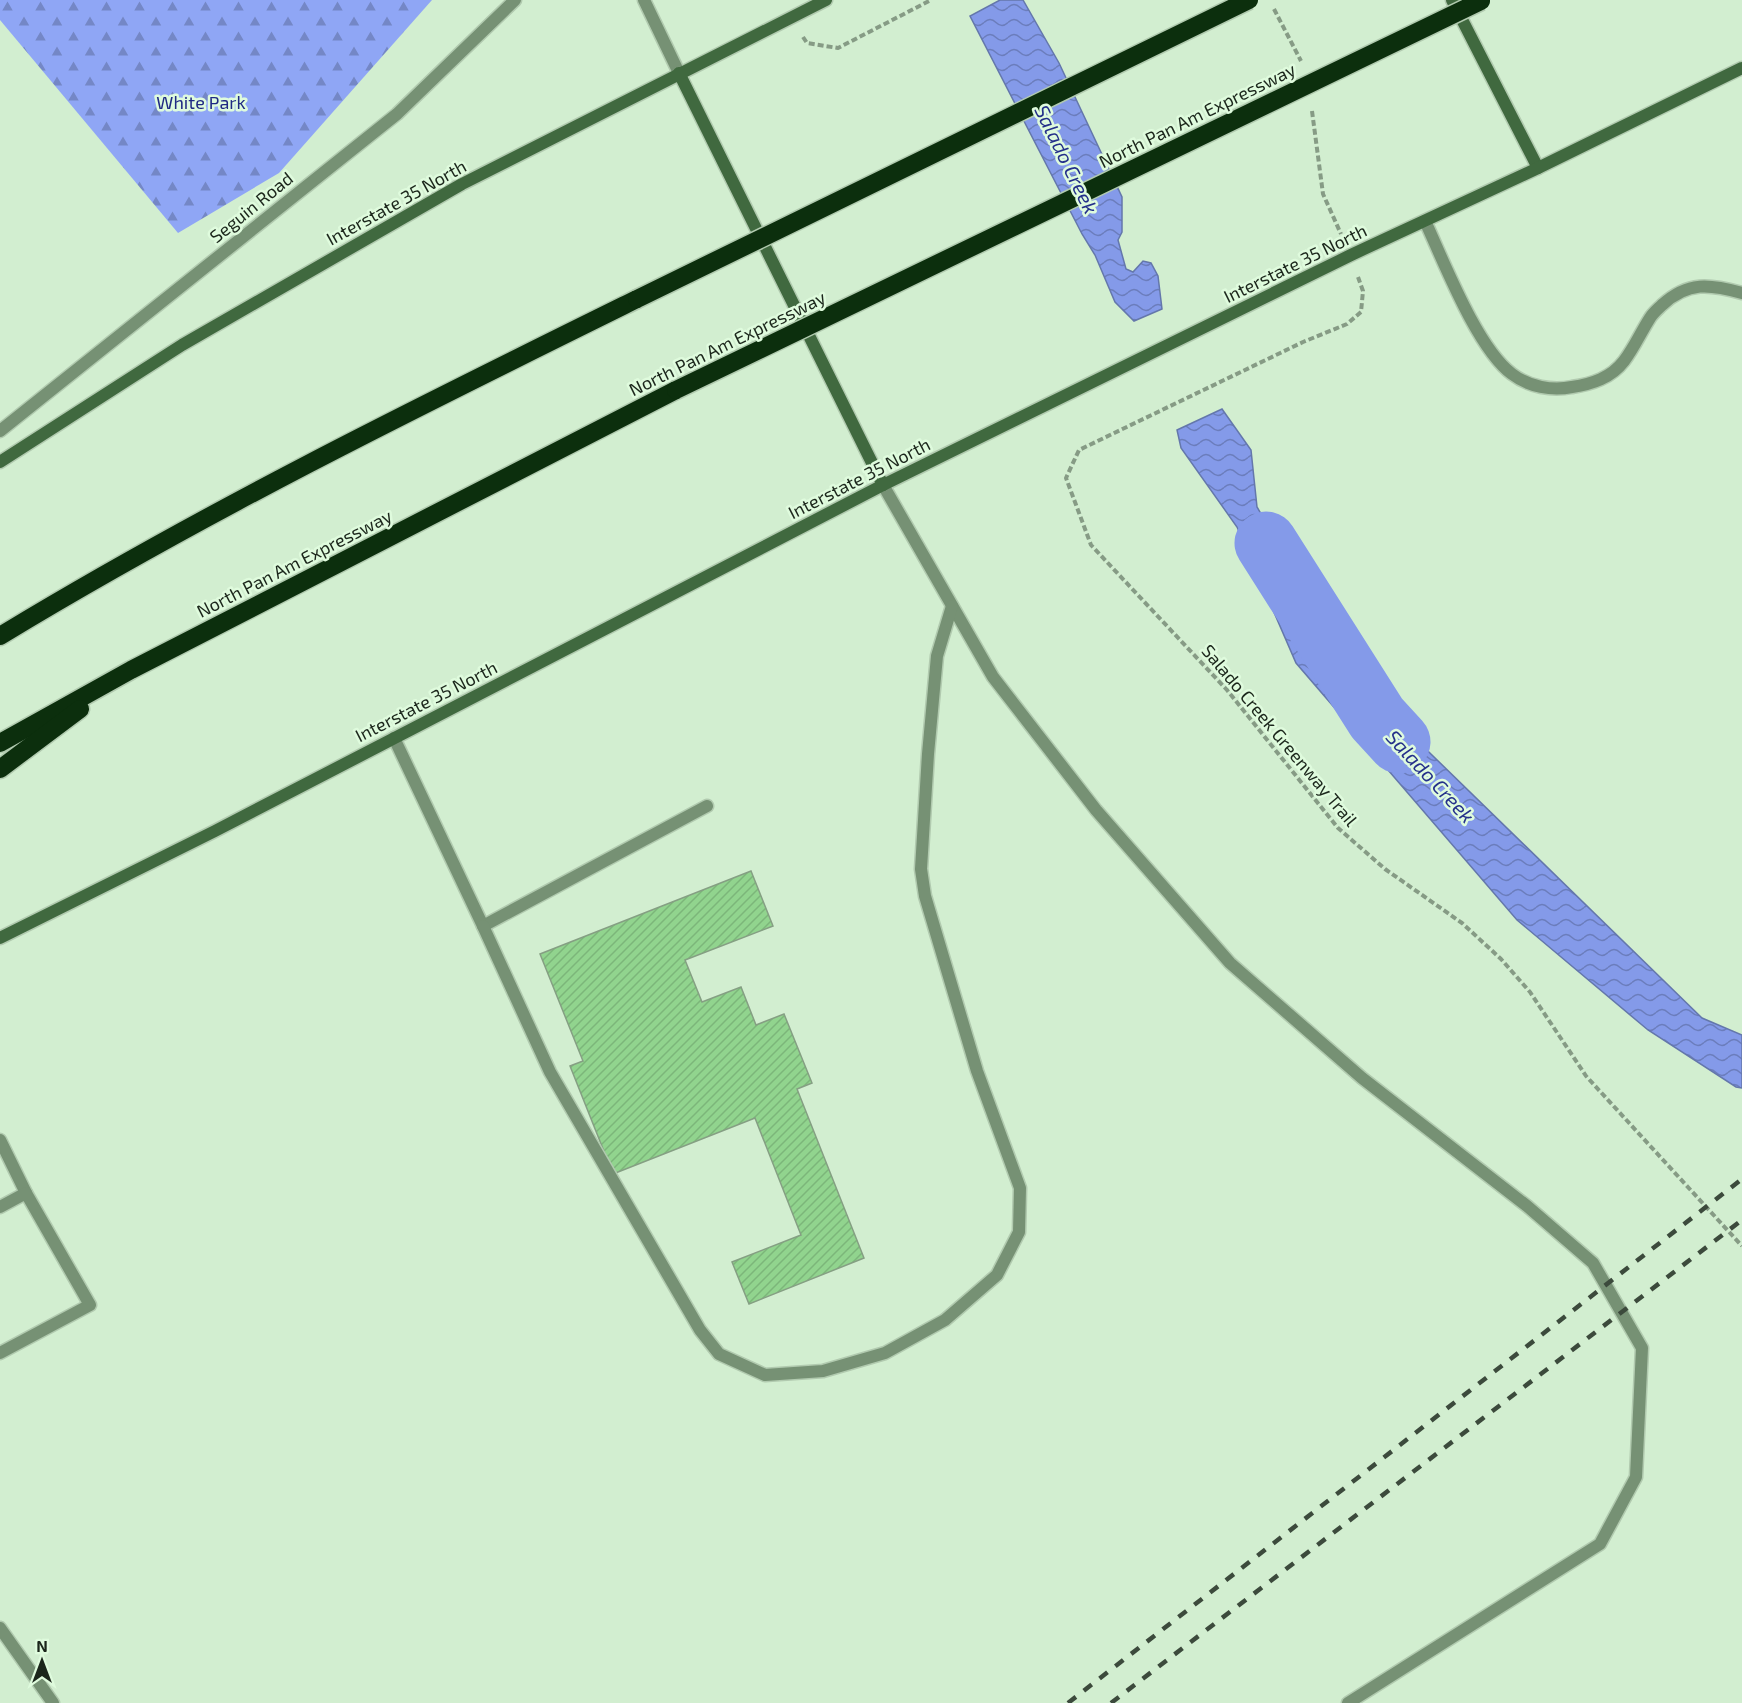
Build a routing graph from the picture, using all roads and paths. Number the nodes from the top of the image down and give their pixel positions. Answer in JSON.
{"nodes":[{"id":1,"x":515,"y":0,"type":"edge"},
{"id":2,"x":644,"y":0,"type":"edge"},
{"id":3,"x":826,"y":0,"type":"edge"},
{"id":4,"x":931,"y":0,"type":"edge"},
{"id":5,"x":1249,"y":0,"type":"edge"},
{"id":6,"x":1452,"y":0,"type":"edge"},
{"id":7,"x":1482,"y":0,"type":"edge"},
{"id":8,"x":807,"y":43,"type":"dead end"},
{"id":9,"x":1742,"y":68,"type":"edge"},
{"id":10,"x":679,"y":73,"type":"junction"},
{"id":11,"x":1538,"y":168,"type":"junction"},
{"id":12,"x":1425,"y":221,"type":"junction"},
{"id":13,"x":1742,"y":293,"type":"edge"},
{"id":14,"x":0,"y":430,"type":"edge"},
{"id":15,"x":1079,"y":450,"type":"dead end"},
{"id":16,"x":0,"y":462,"type":"edge"},
{"id":17,"x":883,"y":485,"type":"junction"},
{"id":18,"x":952,"y":606,"type":"junction"},
{"id":19,"x":0,"y":636,"type":"edge"},
{"id":20,"x":131,"y":670,"type":"junction"},
{"id":21,"x":394,"y":738,"type":"junction"},
{"id":22,"x":0,"y":743,"type":"edge"},
{"id":23,"x":0,"y":769,"type":"edge"},
{"id":24,"x":707,"y":806,"type":"dead end"},
{"id":25,"x":483,"y":926,"type":"junction"},
{"id":26,"x":0,"y":938,"type":"edge"},
{"id":27,"x":0,"y":1140,"type":"edge"},
{"id":28,"x":26,"y":1193,"type":"junction"},
{"id":29,"x":0,"y":1207,"type":"edge"},
{"id":30,"x":1742,"y":1246,"type":"edge"},
{"id":31,"x":0,"y":1353,"type":"edge"},
{"id":32,"x":0,"y":1628,"type":"edge"},
{"id":33,"x":53,"y":1703,"type":"edge"},
{"id":34,"x":1348,"y":1703,"type":"edge"}],
"edges":[{"from":1,"to":14,"type":"street","name":"Seguin Road"},
{"from":2,"to":10,"type":"street"},
{"from":3,"to":10,"type":"main road","name":"Interstate 35 North"},
{"from":4,"to":8,"type":"path"},
{"from":5,"to":19,"type":"highway","bridge":true},
{"from":6,"to":11,"type":"main road"},
{"from":7,"to":20,"type":"highway","name":"North Pan Am Expressway","bridge":true},
{"from":9,"to":11,"type":"main road","name":"Interstate 35 North"},
{"from":10,"to":16,"type":"main road","name":"Interstate 35 North"},
{"from":10,"to":17,"type":"main road"},
{"from":11,"to":12,"type":"main road","name":"Interstate 35 North"},
{"from":12,"to":13,"type":"street"},
{"from":12,"to":17,"type":"main road","name":"Interstate 35 North"},
{"from":15,"to":30,"type":"path","name":"Salado Creek Greenway Trail"},
{"from":17,"to":18,"type":"street"},
{"from":17,"to":21,"type":"main road","name":"Interstate 35 North"},
{"from":18,"to":25,"type":"street"},
{"from":18,"to":34,"type":"street"},
{"from":20,"to":22,"type":"highway","name":"North Pan Am Expressway"},
{"from":20,"to":23,"type":"highway"},
{"from":21,"to":25,"type":"street"},
{"from":21,"to":26,"type":"main road","name":"Interstate 35 North"},
{"from":24,"to":25,"type":"street"},
{"from":27,"to":28,"type":"street"},
{"from":28,"to":29,"type":"street"},
{"from":28,"to":31,"type":"street"},
{"from":32,"to":33,"type":"street"}]}
